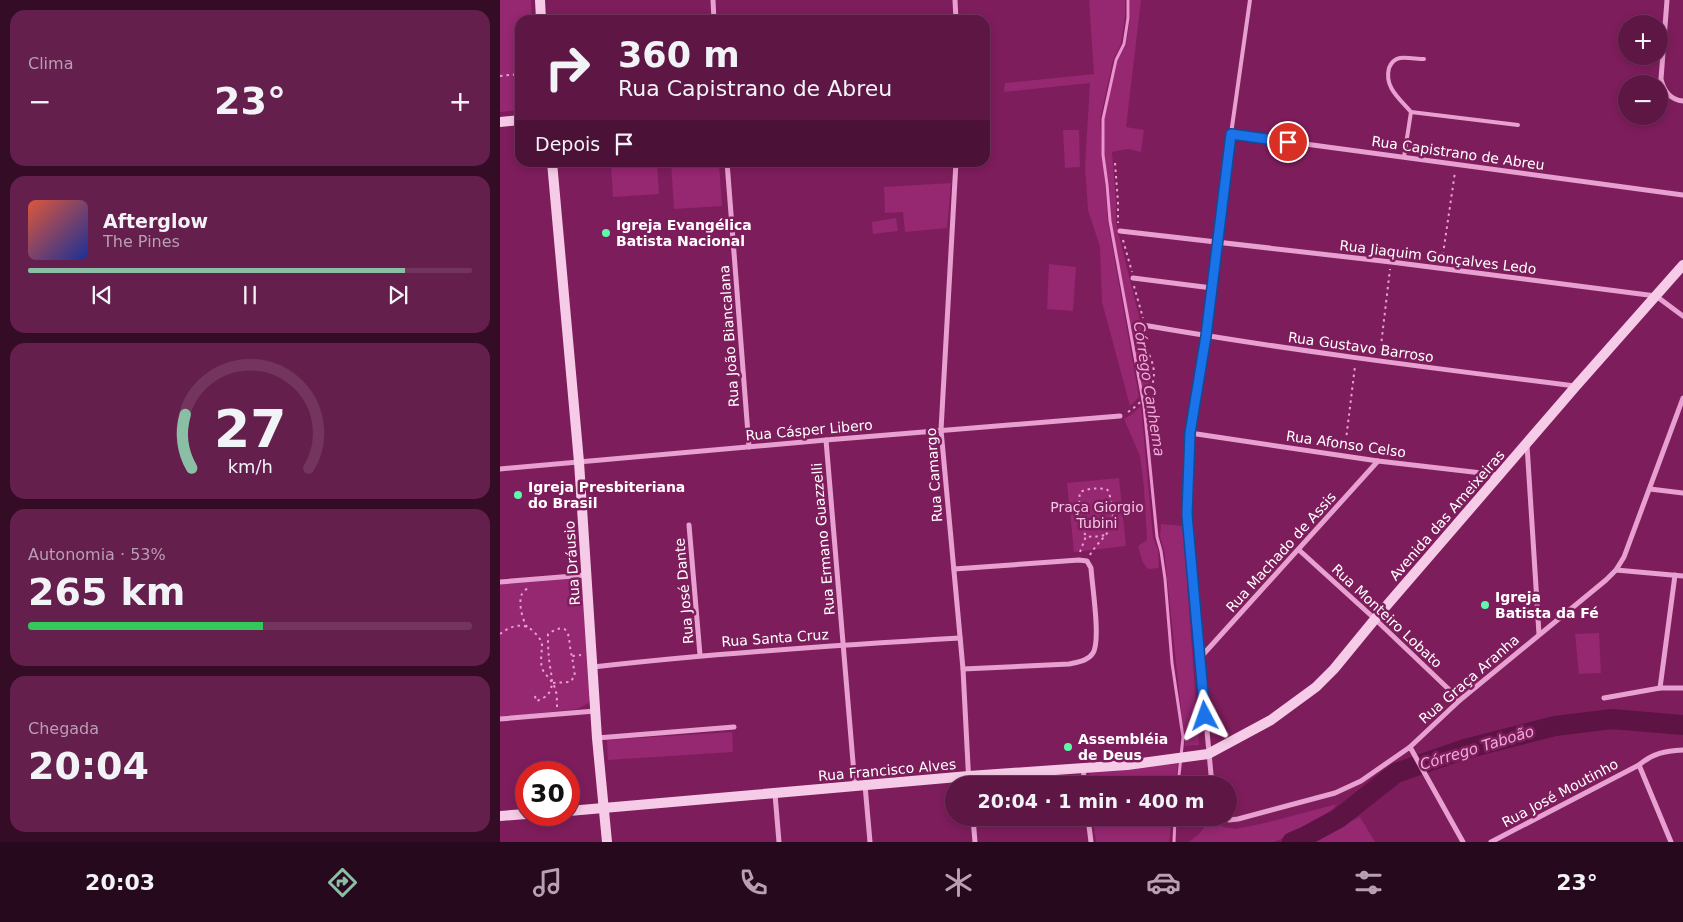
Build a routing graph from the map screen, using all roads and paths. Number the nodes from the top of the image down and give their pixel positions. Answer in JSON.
{"nodes":[{"id":1,"x":540,"y":0,"type":"edge"},
{"id":2,"x":713,"y":0,"type":"edge"},
{"id":3,"x":955,"y":0,"type":"edge"},
{"id":4,"x":1250,"y":0,"type":"edge"},
{"id":5,"x":1667,"y":0,"type":"edge"},
{"id":6,"x":541,"y":15,"type":"edge"},
{"id":7,"x":714,"y":15,"type":"edge"},
{"id":8,"x":956,"y":15,"type":"edge"},
{"id":9,"x":1424,"y":59,"type":"dead end"},
{"id":10,"x":515,"y":74,"type":"edge"},
{"id":11,"x":500,"y":76,"type":"edge"},
{"id":12,"x":1683,"y":101,"type":"edge"},
{"id":13,"x":1411,"y":112,"type":"junction"},
{"id":14,"x":515,"y":120,"type":"edge"},
{"id":15,"x":500,"y":122,"type":"edge"},
{"id":16,"x":1518,"y":125,"type":"dead end"},
{"id":17,"x":1231,"y":134,"type":"junction"},
{"id":18,"x":1404,"y":157,"type":"junction"},
{"id":19,"x":1456,"y":164,"type":"junction"},
{"id":20,"x":552,"y":167,"type":"edge"},
{"id":21,"x":727,"y":167,"type":"edge"},
{"id":22,"x":956,"y":167,"type":"edge"},
{"id":23,"x":1683,"y":195,"type":"edge"},
{"id":24,"x":1120,"y":231,"type":"dead end"},
{"id":25,"x":1218,"y":242,"type":"junction"},
{"id":26,"x":1391,"y":262,"type":"junction"},
{"id":27,"x":1683,"y":265,"type":"edge"},
{"id":28,"x":1441,"y":269,"type":"junction"},
{"id":29,"x":1133,"y":278,"type":"dead end"},
{"id":30,"x":1212,"y":288,"type":"junction"},
{"id":31,"x":1656,"y":296,"type":"junction"},
{"id":32,"x":1683,"y":316,"type":"edge"},
{"id":33,"x":1143,"y":325,"type":"dead end"},
{"id":34,"x":1206,"y":336,"type":"junction"},
{"id":35,"x":1356,"y":358,"type":"junction"},
{"id":36,"x":1379,"y":361,"type":"junction"},
{"id":37,"x":1576,"y":386,"type":"junction"},
{"id":38,"x":1149,"y":392,"type":"dead end"},
{"id":39,"x":1683,"y":398,"type":"edge"},
{"id":40,"x":1120,"y":416,"type":"joint"},
{"id":41,"x":941,"y":430,"type":"junction"},
{"id":42,"x":1190,"y":433,"type":"junction"},
{"id":43,"x":826,"y":440,"type":"junction"},
{"id":44,"x":1527,"y":443,"type":"junction"},
{"id":45,"x":749,"y":447,"type":"junction"},
{"id":46,"x":1344,"y":455,"type":"junction"},
{"id":47,"x":1378,"y":460,"type":"junction"},
{"id":48,"x":579,"y":462,"type":"junction"},
{"id":49,"x":500,"y":469,"type":"edge"},
{"id":50,"x":1499,"y":475,"type":"junction"},
{"id":51,"x":1650,"y":489,"type":"junction"},
{"id":52,"x":1683,"y":492,"type":"edge"},
{"id":53,"x":689,"y":525,"type":"dead end"},
{"id":54,"x":1106,"y":535,"type":"junction"},
{"id":55,"x":1086,"y":536,"type":"junction"},
{"id":56,"x":1299,"y":550,"type":"junction"},
{"id":57,"x":1079,"y":560,"type":"junction"},
{"id":58,"x":1087,"y":562,"type":"junction"},
{"id":59,"x":954,"y":569,"type":"junction"},
{"id":60,"x":1616,"y":570,"type":"junction"},
{"id":61,"x":1675,"y":574,"type":"junction"},
{"id":62,"x":586,"y":575,"type":"junction"},
{"id":63,"x":1683,"y":576,"type":"edge"},
{"id":64,"x":534,"y":579,"type":"junction"},
{"id":65,"x":500,"y":582,"type":"edge"},
{"id":66,"x":1375,"y":619,"type":"junction"},
{"id":67,"x":527,"y":627,"type":"junction"},
{"id":68,"x":500,"y":634,"type":"edge"},
{"id":69,"x":1539,"y":634,"type":"junction"},
{"id":70,"x":960,"y":638,"type":"junction"},
{"id":71,"x":843,"y":645,"type":"junction"},
{"id":72,"x":592,"y":653,"type":"junction"},
{"id":73,"x":700,"y":655,"type":"junction"},
{"id":74,"x":572,"y":656,"type":"junction"},
{"id":75,"x":1200,"y":658,"type":"junction"},
{"id":76,"x":593,"y":667,"type":"junction"},
{"id":77,"x":963,"y":669,"type":"junction"},
{"id":78,"x":553,"y":684,"type":"junction"},
{"id":79,"x":1660,"y":688,"type":"junction"},
{"id":80,"x":1683,"y":688,"type":"edge"},
{"id":81,"x":535,"y":696,"type":"dead end"},
{"id":82,"x":1604,"y":698,"type":"dead end"},
{"id":83,"x":1460,"y":700,"type":"junction"},
{"id":84,"x":596,"y":711,"type":"junction"},
{"id":85,"x":557,"y":714,"type":"junction"},
{"id":86,"x":500,"y":719,"type":"edge"},
{"id":87,"x":734,"y":726,"type":"dead end"},
{"id":88,"x":597,"y":738,"type":"junction"},
{"id":89,"x":1410,"y":749,"type":"junction"},
{"id":90,"x":1683,"y":750,"type":"edge"},
{"id":91,"x":1208,"y":754,"type":"junction"},
{"id":92,"x":1639,"y":765,"type":"junction"},
{"id":93,"x":1083,"y":768,"type":"junction"},
{"id":94,"x":969,"y":776,"type":"edge"},
{"id":95,"x":1007,"y":776,"type":"edge"},
{"id":96,"x":1084,"y":776,"type":"edge"},
{"id":97,"x":1211,"y":776,"type":"edge"},
{"id":98,"x":945,"y":781,"type":"edge"},
{"id":99,"x":860,"y":786,"type":"junction"},
{"id":100,"x":775,"y":794,"type":"junction"},
{"id":101,"x":604,"y":809,"type":"junction"},
{"id":102,"x":580,"y":810,"type":"edge"},
{"id":103,"x":515,"y":815,"type":"edge"},
{"id":104,"x":500,"y":816,"type":"edge"},
{"id":105,"x":1237,"y":820,"type":"edge"},
{"id":106,"x":974,"y":826,"type":"edge"},
{"id":107,"x":1089,"y":826,"type":"edge"},
{"id":108,"x":607,"y":842,"type":"edge"},
{"id":109,"x":779,"y":842,"type":"edge"},
{"id":110,"x":870,"y":842,"type":"edge"},
{"id":111,"x":975,"y":842,"type":"edge"},
{"id":112,"x":1091,"y":842,"type":"edge"},
{"id":113,"x":1463,"y":842,"type":"edge"},
{"id":114,"x":1491,"y":842,"type":"edge"},
{"id":115,"x":1671,"y":842,"type":"edge"}],
"edges":[{"from":1,"to":6,"type":"street"},
{"from":2,"to":7,"type":"street"},
{"from":3,"to":8,"type":"street"},
{"from":4,"to":17,"type":"lane"},
{"from":5,"to":12,"type":"street"},
{"from":9,"to":13,"type":"lane"},
{"from":10,"to":11,"type":"path"},
{"from":13,"to":16,"type":"lane"},
{"from":13,"to":18,"type":"lane"},
{"from":14,"to":15,"type":"street"},
{"from":17,"to":18,"type":"street","name":"Rua Capistrano de Abreu"},
{"from":17,"to":25,"type":"street"},
{"from":18,"to":19,"type":"street","name":"Rua Capistrano de Abreu"},
{"from":19,"to":23,"type":"street","name":"Rua Capistrano de Abreu"},
{"from":19,"to":28,"type":"path"},
{"from":20,"to":48,"type":"street","name":"Rua Dráusio"},
{"from":21,"to":45,"type":"street","name":"Rua João Biancalana"},
{"from":22,"to":41,"type":"street","name":"Rua Camargo"},
{"from":24,"to":25,"type":"street","name":"Rua Jiaquim Gonçalves Ledo"},
{"from":25,"to":26,"type":"street","name":"Rua Jiaquim Gonçalves Ledo"},
{"from":25,"to":30,"type":"street"},
{"from":26,"to":28,"type":"street","name":"Rua Jiaquim Gonçalves Ledo"},
{"from":26,"to":36,"type":"path"},
{"from":27,"to":31,"type":"street","name":"Avenida das Ameixeiras"},
{"from":28,"to":31,"type":"street","name":"Rua Jiaquim Gonçalves Ledo"},
{"from":29,"to":30,"type":"street"},
{"from":30,"to":34,"type":"street"},
{"from":31,"to":32,"type":"street"},
{"from":31,"to":37,"type":"street","name":"Avenida das Ameixeiras"},
{"from":33,"to":34,"type":"street","name":"Rua Gustavo Barroso"},
{"from":34,"to":35,"type":"street","name":"Rua Gustavo Barroso"},
{"from":34,"to":42,"type":"street"},
{"from":35,"to":36,"type":"street","name":"Rua Gustavo Barroso"},
{"from":35,"to":46,"type":"path"},
{"from":36,"to":37,"type":"street","name":"Rua Gustavo Barroso"},
{"from":37,"to":44,"type":"street","name":"Avenida das Ameixeiras"},
{"from":38,"to":40,"type":"path"},
{"from":39,"to":51,"type":"street","name":"Rua Graça Aranha"},
{"from":40,"to":41,"type":"street","name":"Rua Cásper Libero"},
{"from":41,"to":43,"type":"street","name":"Rua Cásper Libero"},
{"from":41,"to":59,"type":"street","name":"Rua Camargo"},
{"from":42,"to":46,"type":"street","name":"Rua Afonso Celso"},
{"from":42,"to":75,"type":"street"},
{"from":43,"to":45,"type":"street","name":"Rua Cásper Libero"},
{"from":43,"to":71,"type":"street","name":"Rua Ermano Guazzelli"},
{"from":44,"to":50,"type":"street","name":"Avenida das Ameixeiras"},
{"from":44,"to":69,"type":"street"},
{"from":45,"to":48,"type":"street","name":"Rua Cásper Libero"},
{"from":46,"to":47,"type":"street","name":"Rua Afonso Celso"},
{"from":47,"to":50,"type":"street","name":"Rua Afonso Celso"},
{"from":47,"to":56,"type":"street","name":"Rua Machado de Assis"},
{"from":48,"to":49,"type":"street","name":"Rua Cásper Libero"},
{"from":48,"to":62,"type":"street","name":"Rua Dráusio"},
{"from":50,"to":66,"type":"street","name":"Avenida das Ameixeiras"},
{"from":51,"to":52,"type":"street"},
{"from":51,"to":60,"type":"street","name":"Rua Graça Aranha"},
{"from":53,"to":73,"type":"street","name":"Rua José Dante"},
{"from":54,"to":55,"type":"path"},
{"from":54,"to":55,"type":"path"},
{"from":54,"to":58,"type":"path"},
{"from":55,"to":57,"type":"path"},
{"from":56,"to":66,"type":"street","name":"Rua Monteiro Lobato"},
{"from":56,"to":75,"type":"street","name":"Rua Machado de Assis"},
{"from":57,"to":58,"type":"street"},
{"from":57,"to":59,"type":"street"},
{"from":58,"to":77,"type":"street"},
{"from":59,"to":70,"type":"street","name":"Rua Camargo"},
{"from":60,"to":61,"type":"street"},
{"from":60,"to":69,"type":"street","name":"Rua Graça Aranha"},
{"from":61,"to":63,"type":"street"},
{"from":61,"to":79,"type":"street"},
{"from":62,"to":64,"type":"street"},
{"from":62,"to":72,"type":"street","name":"Rua Dráusio"},
{"from":64,"to":65,"type":"street"},
{"from":64,"to":67,"type":"path"},
{"from":66,"to":83,"type":"street","name":"Rua Monteiro Lobato"},
{"from":66,"to":91,"type":"street","name":"Avenida das Ameixeiras"},
{"from":67,"to":68,"type":"path"},
{"from":67,"to":78,"type":"path"},
{"from":69,"to":83,"type":"street","name":"Rua Graça Aranha"},
{"from":70,"to":71,"type":"street","name":"Rua Santa Cruz"},
{"from":70,"to":77,"type":"street","name":"Rua Camargo"},
{"from":71,"to":73,"type":"street","name":"Rua Santa Cruz"},
{"from":71,"to":99,"type":"street","name":"Rua Ermano Guazzelli"},
{"from":72,"to":74,"type":"path"},
{"from":72,"to":76,"type":"street","name":"Rua Dráusio"},
{"from":73,"to":76,"type":"street","name":"Rua Santa Cruz"},
{"from":74,"to":78,"type":"path"},
{"from":74,"to":78,"type":"path"},
{"from":75,"to":91,"type":"street"},
{"from":76,"to":84,"type":"street","name":"Rua Dráusio"},
{"from":77,"to":94,"type":"street","name":"Rua Camargo"},
{"from":78,"to":81,"type":"path"},
{"from":78,"to":85,"type":"path"},
{"from":79,"to":80,"type":"street"},
{"from":79,"to":82,"type":"street"},
{"from":83,"to":89,"type":"street","name":"Rua Graça Aranha"},
{"from":84,"to":85,"type":"street"},
{"from":84,"to":88,"type":"street","name":"Rua Dráusio"},
{"from":85,"to":86,"type":"street"},
{"from":87,"to":88,"type":"street"},
{"from":88,"to":101,"type":"street","name":"Rua Dráusio"},
{"from":89,"to":105,"type":"street","name":"Rua Graça Aranha"},
{"from":89,"to":113,"type":"street"},
{"from":90,"to":92,"type":"street","name":"Rua José Moutinho"},
{"from":91,"to":93,"type":"street","name":"Rua Francisco Alves"},
{"from":91,"to":97,"type":"street"},
{"from":92,"to":114,"type":"street","name":"Rua José Moutinho"},
{"from":92,"to":115,"type":"street"},
{"from":93,"to":95,"type":"street","name":"Rua Francisco Alves"},
{"from":93,"to":96,"type":"street"},
{"from":98,"to":99,"type":"street","name":"Rua Francisco Alves"},
{"from":99,"to":100,"type":"street","name":"Rua Francisco Alves"},
{"from":99,"to":110,"type":"street","name":"Rua Ermano Guazzelli"},
{"from":100,"to":101,"type":"street","name":"Rua Francisco Alves"},
{"from":100,"to":109,"type":"street"},
{"from":101,"to":102,"type":"street","name":"Rua Francisco Alves"},
{"from":101,"to":108,"type":"street","name":"Rua Dráusio"},
{"from":103,"to":104,"type":"street"},
{"from":106,"to":111,"type":"street"},
{"from":107,"to":112,"type":"street"}]}
